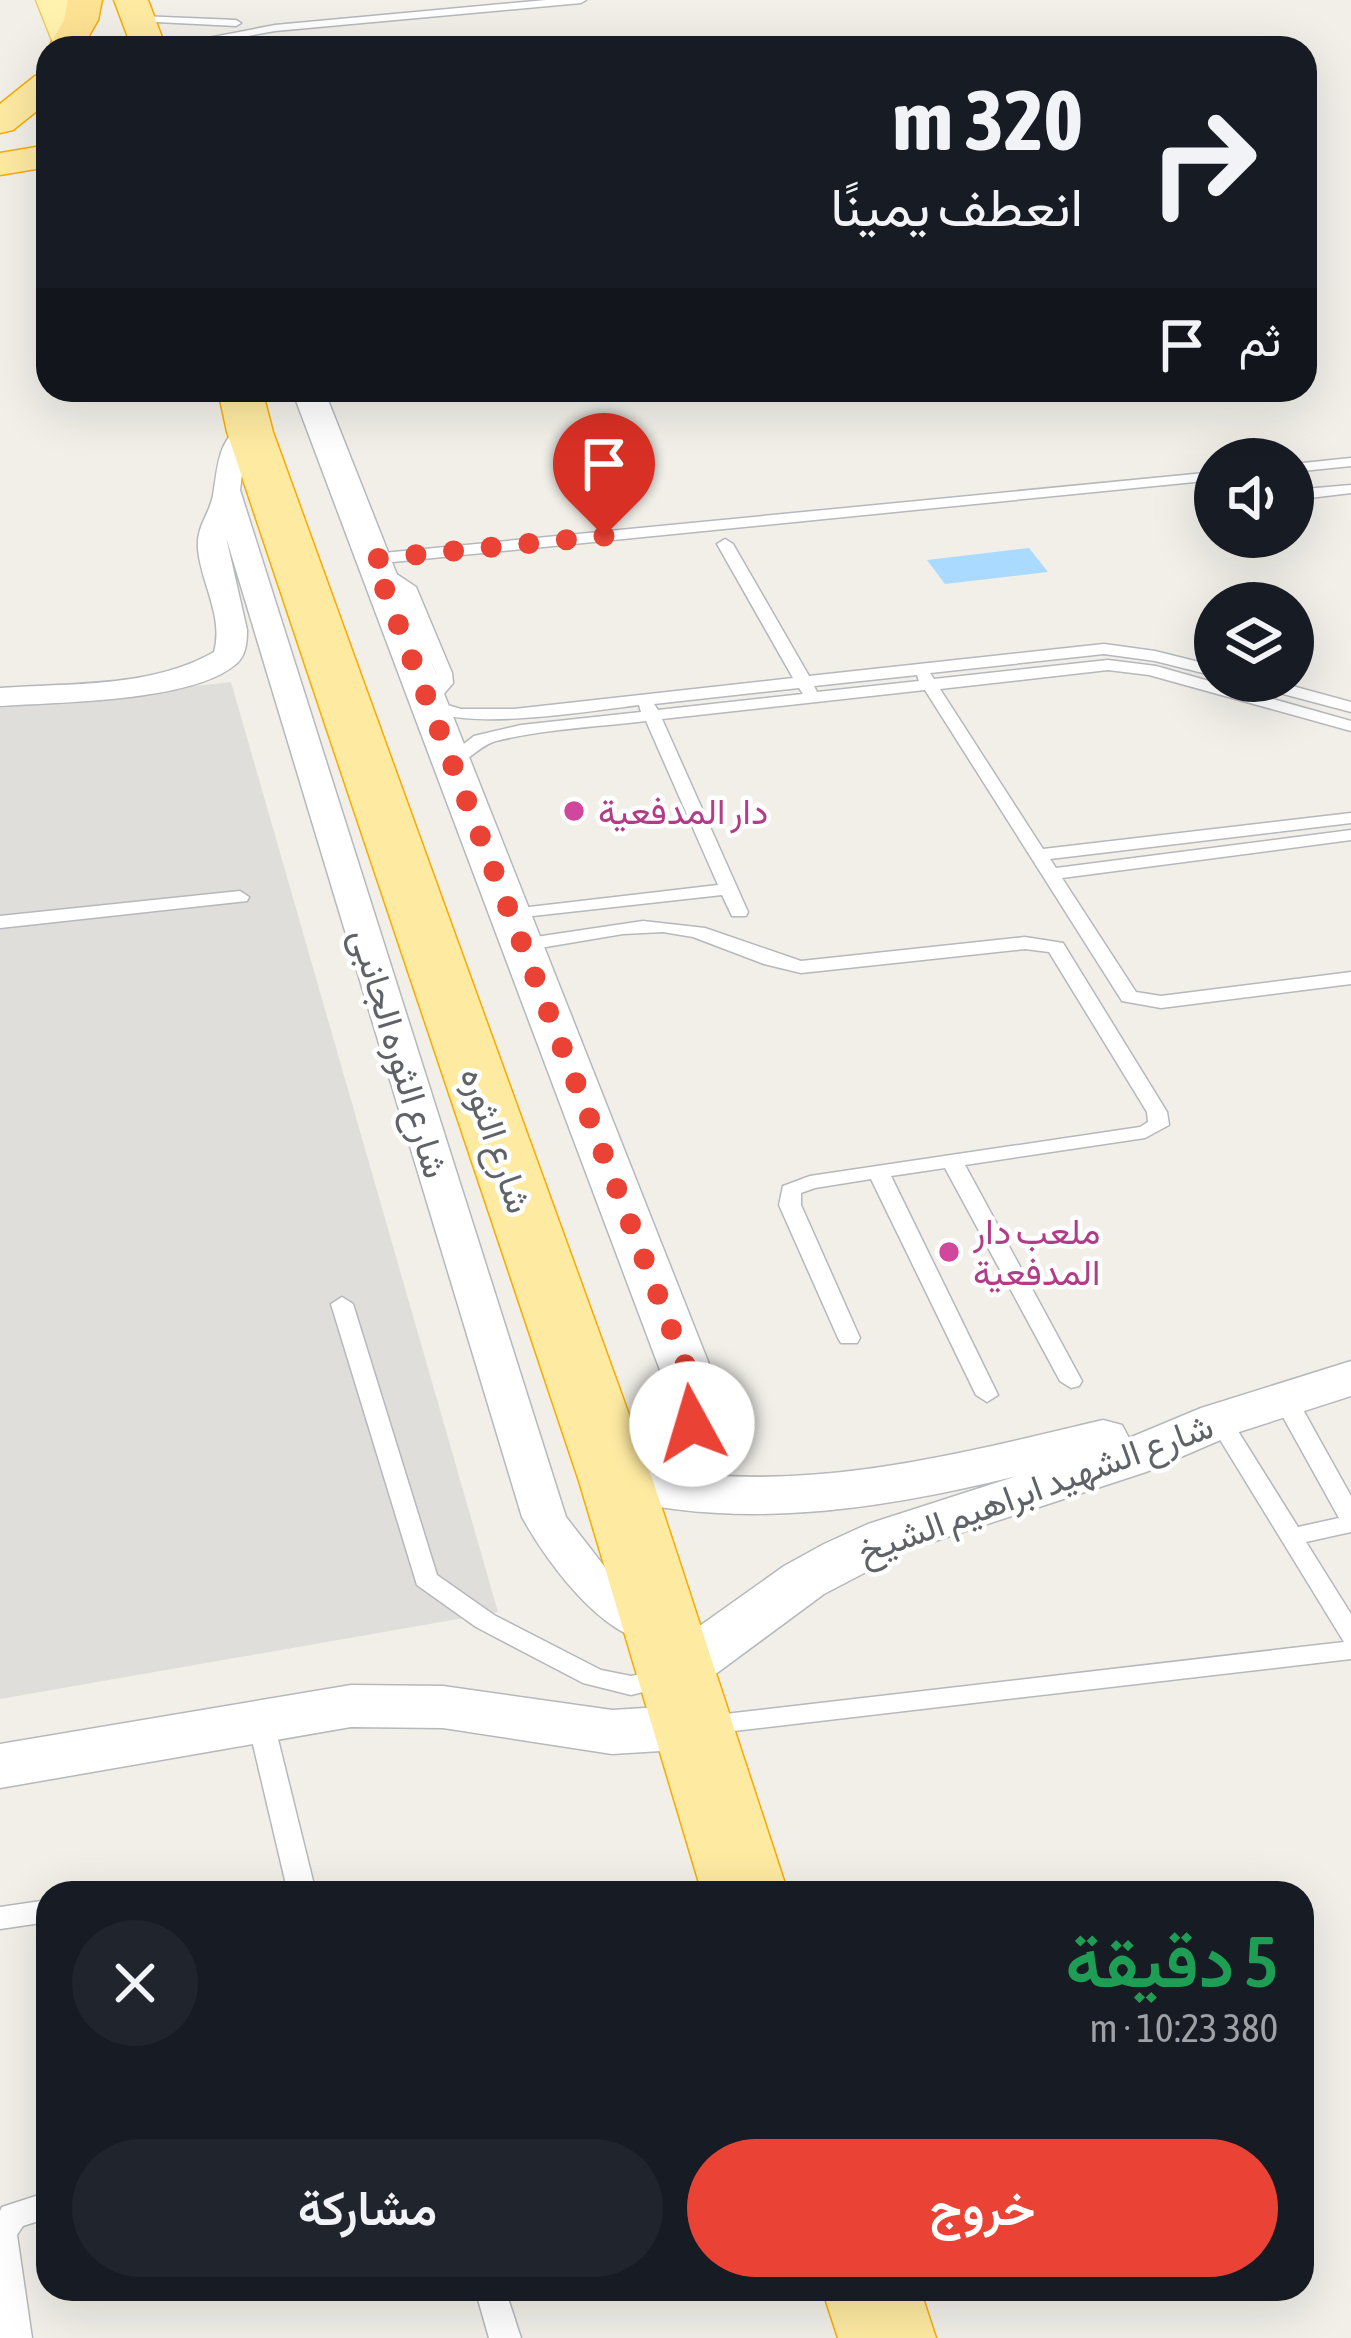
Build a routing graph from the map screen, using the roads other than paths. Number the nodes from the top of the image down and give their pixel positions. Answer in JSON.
{"nodes":[{"id":1,"x":26,"y":0,"type":"edge"},
{"id":2,"x":580,"y":0,"type":"edge"},
{"id":3,"x":138,"y":17,"type":"edge"},
{"id":4,"x":67,"y":23,"type":"edge"},
{"id":5,"x":229,"y":29,"type":"junction"},
{"id":6,"x":204,"y":36,"type":"edge"},
{"id":7,"x":36,"y":94,"type":"edge"},
{"id":8,"x":0,"y":122,"type":"edge"},
{"id":9,"x":36,"y":158,"type":"edge"},
{"id":10,"x":0,"y":164,"type":"edge"},
{"id":11,"x":313,"y":402,"type":"edge"},
{"id":12,"x":245,"y":411,"type":"edge"},
{"id":13,"x":1351,"y":462,"type":"edge"},
{"id":14,"x":1314,"y":466,"type":"edge"},
{"id":15,"x":1194,"y":478,"type":"edge"},
{"id":16,"x":1351,"y":489,"type":"edge"},
{"id":17,"x":1314,"y":493,"type":"edge"},
{"id":18,"x":228,"y":496,"type":"junction"},
{"id":19,"x":725,"y":544,"type":"dead end"},
{"id":20,"x":375,"y":564,"type":"junction"},
{"id":21,"x":1194,"y":665,"type":"edge"},
{"id":22,"x":925,"y":677,"type":"junction"},
{"id":23,"x":808,"y":690,"type":"junction"},
{"id":24,"x":0,"y":697,"type":"edge"},
{"id":25,"x":1314,"y":697,"type":"edge"},
{"id":26,"x":429,"y":704,"type":"junction"},
{"id":27,"x":648,"y":707,"type":"junction"},
{"id":28,"x":1351,"y":707,"type":"edge"},
{"id":29,"x":503,"y":724,"type":"junction"},
{"id":30,"x":1351,"y":726,"type":"edge"},
{"id":31,"x":453,"y":760,"type":"junction"},
{"id":32,"x":1351,"y":818,"type":"edge"},
{"id":33,"x":1351,"y":835,"type":"edge"},
{"id":34,"x":1038,"y":855,"type":"junction"},
{"id":35,"x":1049,"y":874,"type":"junction"},
{"id":36,"x":728,"y":889,"type":"junction"},
{"id":37,"x":240,"y":897,"type":"dead end"},
{"id":38,"x":739,"y":912,"type":"dead end"},
{"id":39,"x":0,"y":922,"type":"edge"},
{"id":40,"x":517,"y":930,"type":"junction"},
{"id":41,"x":1351,"y":978,"type":"edge"},
{"id":42,"x":952,"y":1161,"type":"junction"},
{"id":43,"x":878,"y":1172,"type":"junction"},
{"id":44,"x":342,"y":1304,"type":"dead end"},
{"id":45,"x":849,"y":1338,"type":"dead end"},
{"id":46,"x":1351,"y":1378,"type":"edge"},
{"id":47,"x":1071,"y":1382,"type":"dead end"},
{"id":48,"x":987,"y":1395,"type":"dead end"},
{"id":49,"x":1285,"y":1400,"type":"junction"},
{"id":50,"x":1220,"y":1420,"type":"junction"},
{"id":51,"x":613,"y":1472,"type":"junction"},
{"id":52,"x":1351,"y":1521,"type":"edge"},
{"id":53,"x":1291,"y":1537,"type":"junction"},
{"id":54,"x":1348,"y":1625,"type":"edge"},
{"id":55,"x":1351,"y":1650,"type":"edge"},
{"id":56,"x":678,"y":1677,"type":"junction"},
{"id":57,"x":260,"y":1719,"type":"junction"},
{"id":58,"x":0,"y":1766,"type":"edge"},
{"id":59,"x":299,"y":1881,"type":"edge"},
{"id":60,"x":741,"y":1881,"type":"edge"},
{"id":61,"x":36,"y":1913,"type":"edge"},
{"id":62,"x":0,"y":1918,"type":"edge"},
{"id":63,"x":36,"y":2209,"type":"edge"},
{"id":64,"x":494,"y":2301,"type":"edge"},
{"id":65,"x":875,"y":2301,"type":"edge"},
{"id":66,"x":16,"y":2338,"type":"edge"},
{"id":67,"x":505,"y":2338,"type":"edge"},
{"id":68,"x":887,"y":2338,"type":"edge"}],
"edges":[{"from":1,"to":4,"type":"main road"},
{"from":2,"to":5,"type":"lane"},
{"from":3,"to":5,"type":"lane"},
{"from":5,"to":6,"type":"lane"},
{"from":7,"to":8,"type":"highway"},
{"from":9,"to":10,"type":"highway"},
{"from":11,"to":20,"type":"street"},
{"from":12,"to":18,"type":"street"},
{"from":12,"to":51,"type":"highway","name":"شارع الثوره"},
{"from":13,"to":14,"type":"lane"},
{"from":15,"to":20,"type":"lane"},
{"from":16,"to":17,"type":"lane"},
{"from":18,"to":24,"type":"street"},
{"from":18,"to":56,"type":"street","name":"شارع الثوره الجانبى"},
{"from":19,"to":23,"type":"lane"},
{"from":20,"to":26,"type":"street"},
{"from":21,"to":22,"type":"lane"},
{"from":22,"to":23,"type":"lane"},
{"from":22,"to":30,"type":"lane"},
{"from":22,"to":34,"type":"lane"},
{"from":23,"to":27,"type":"lane"},
{"from":25,"to":28,"type":"lane"},
{"from":26,"to":29,"type":"lane"},
{"from":26,"to":31,"type":"street"},
{"from":27,"to":29,"type":"lane"},
{"from":27,"to":36,"type":"lane"},
{"from":29,"to":31,"type":"lane"},
{"from":31,"to":40,"type":"street"},
{"from":32,"to":34,"type":"lane"},
{"from":33,"to":35,"type":"lane"},
{"from":34,"to":35,"type":"lane"},
{"from":35,"to":41,"type":"lane"},
{"from":36,"to":38,"type":"lane"},
{"from":36,"to":40,"type":"lane"},
{"from":37,"to":39,"type":"lane"},
{"from":40,"to":42,"type":"lane"},
{"from":40,"to":51,"type":"street"},
{"from":42,"to":43,"type":"lane"},
{"from":42,"to":47,"type":"lane"},
{"from":43,"to":45,"type":"lane"},
{"from":43,"to":48,"type":"lane"},
{"from":44,"to":56,"type":"lane"},
{"from":46,"to":49,"type":"street","name":"شارع الشهيد ابراهيم الشيخ"},
{"from":49,"to":50,"type":"street","name":"شارع الشهيد ابراهيم الشيخ"},
{"from":49,"to":52,"type":"lane"},
{"from":50,"to":51,"type":"street"},
{"from":50,"to":53,"type":"lane"},
{"from":50,"to":56,"type":"street","name":"شارع الشهيد ابراهيم الشيخ"},
{"from":51,"to":56,"type":"highway","name":"شارع الثوره"},
{"from":52,"to":53,"type":"lane"},
{"from":53,"to":54,"type":"lane"},
{"from":55,"to":56,"type":"lane"},
{"from":56,"to":57,"type":"street"},
{"from":56,"to":60,"type":"highway","name":"شارع الثوره"},
{"from":57,"to":58,"type":"street"},
{"from":57,"to":59,"type":"lane"},
{"from":61,"to":62,"type":"lane"},
{"from":63,"to":66,"type":"lane"},
{"from":64,"to":67,"type":"lane"},
{"from":65,"to":68,"type":"highway"}]}
